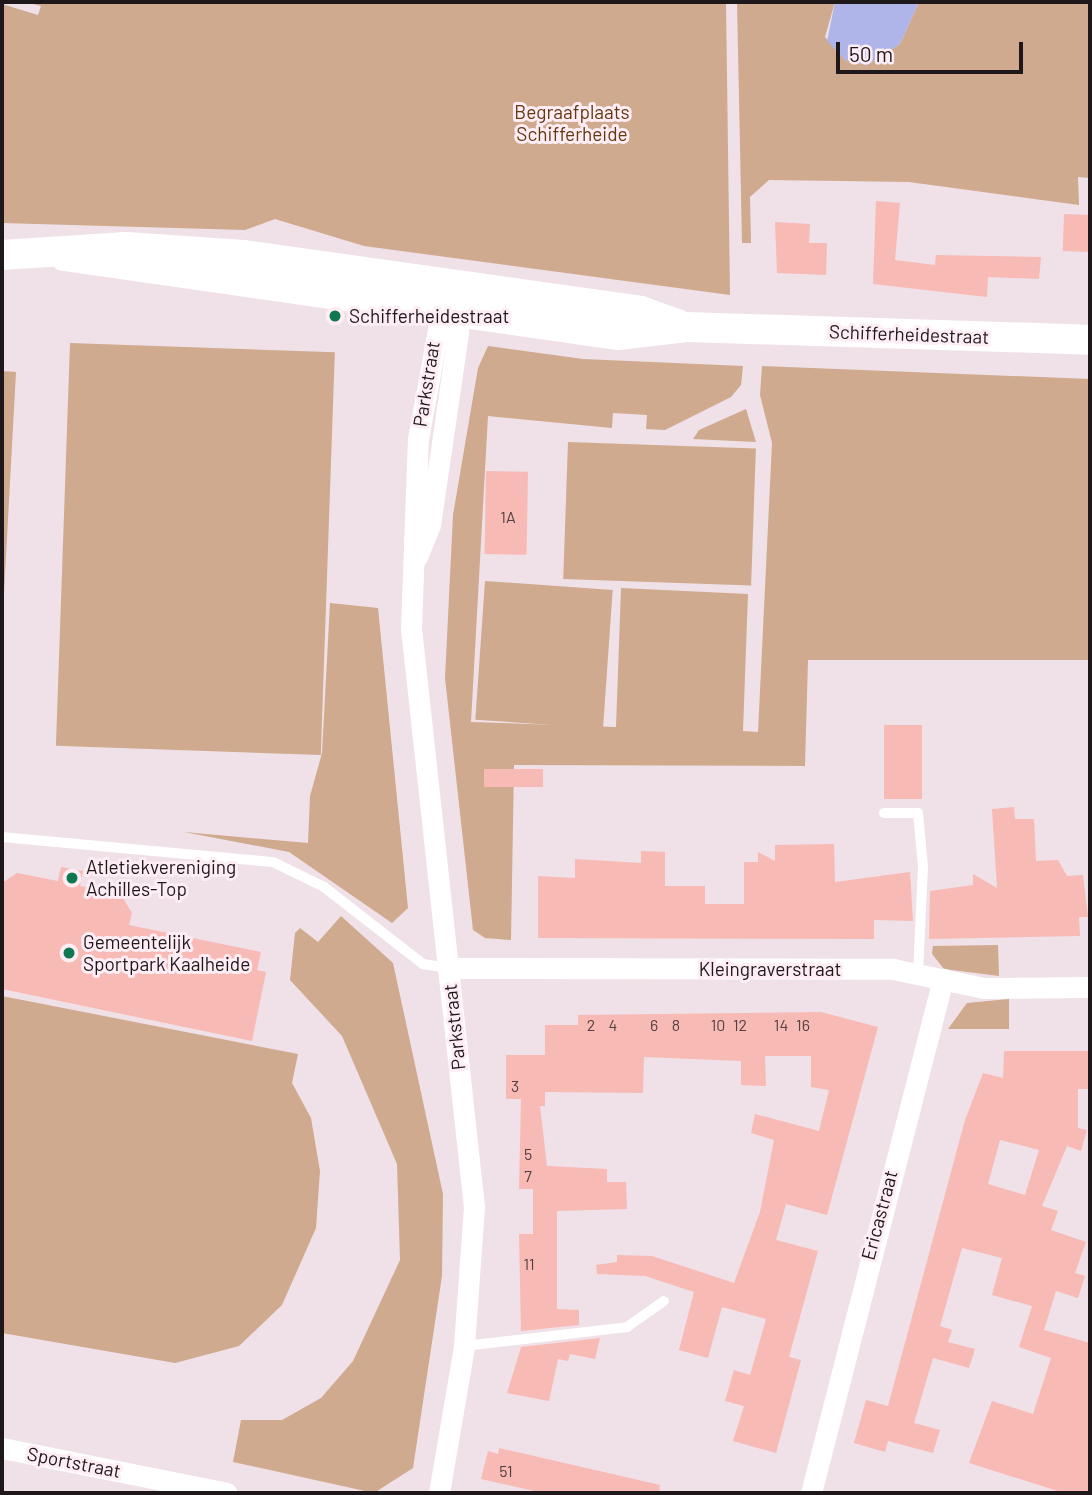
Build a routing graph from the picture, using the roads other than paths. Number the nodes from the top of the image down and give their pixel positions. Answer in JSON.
{"nodes":[{"id":1,"x":2,"y":255,"type":"edge"},
{"id":2,"x":64,"y":256,"type":"junction"},
{"id":3,"x":451,"y":284,"type":"junction"},
{"id":4,"x":448,"y":314,"type":"junction"},
{"id":5,"x":687,"y":327,"type":"junction"},
{"id":6,"x":1090,"y":340,"type":"edge"},
{"id":7,"x":884,"y":813,"type":"dead end"},
{"id":8,"x":2,"y":837,"type":"edge"},
{"id":9,"x":448,"y":968,"type":"junction"},
{"id":10,"x":918,"y":974,"type":"junction"},
{"id":11,"x":943,"y":979,"type":"junction"},
{"id":12,"x":1090,"y":987,"type":"edge"},
{"id":13,"x":664,"y":1301,"type":"dead end"},
{"id":14,"x":464,"y":1346,"type":"junction"},
{"id":15,"x":2,"y":1448,"type":"edge"},
{"id":16,"x":227,"y":1493,"type":"edge"},
{"id":17,"x":439,"y":1493,"type":"edge"},
{"id":18,"x":811,"y":1493,"type":"edge"}],
"edges":[{"from":1,"to":2,"type":"street","name":"Schifferheidestraat"},
{"from":2,"to":3,"type":"street","name":"Schifferheidestraat"},
{"from":2,"to":4,"type":"street","name":"Schifferheidestraat"},
{"from":3,"to":4,"type":"street","name":"Parkstraat"},
{"from":3,"to":5,"type":"street","name":"Schifferheidestraat"},
{"from":4,"to":5,"type":"street","name":"Schifferheidestraat"},
{"from":4,"to":9,"type":"street","name":"Parkstraat"},
{"from":5,"to":6,"type":"street","name":"Schifferheidestraat"},
{"from":7,"to":10,"type":"lane"},
{"from":8,"to":9,"type":"lane"},
{"from":9,"to":10,"type":"street","name":"Kleingraverstraat"},
{"from":9,"to":14,"type":"street","name":"Parkstraat"},
{"from":10,"to":11,"type":"street","name":"Kleingraverstraat"},
{"from":11,"to":12,"type":"street","name":"Kleingraverstraat"},
{"from":11,"to":18,"type":"street","name":"Ericastraat"},
{"from":13,"to":14,"type":"lane"},
{"from":14,"to":17,"type":"street","name":"Parkstraat"},
{"from":15,"to":16,"type":"street","name":"Sportstraat"}]}
